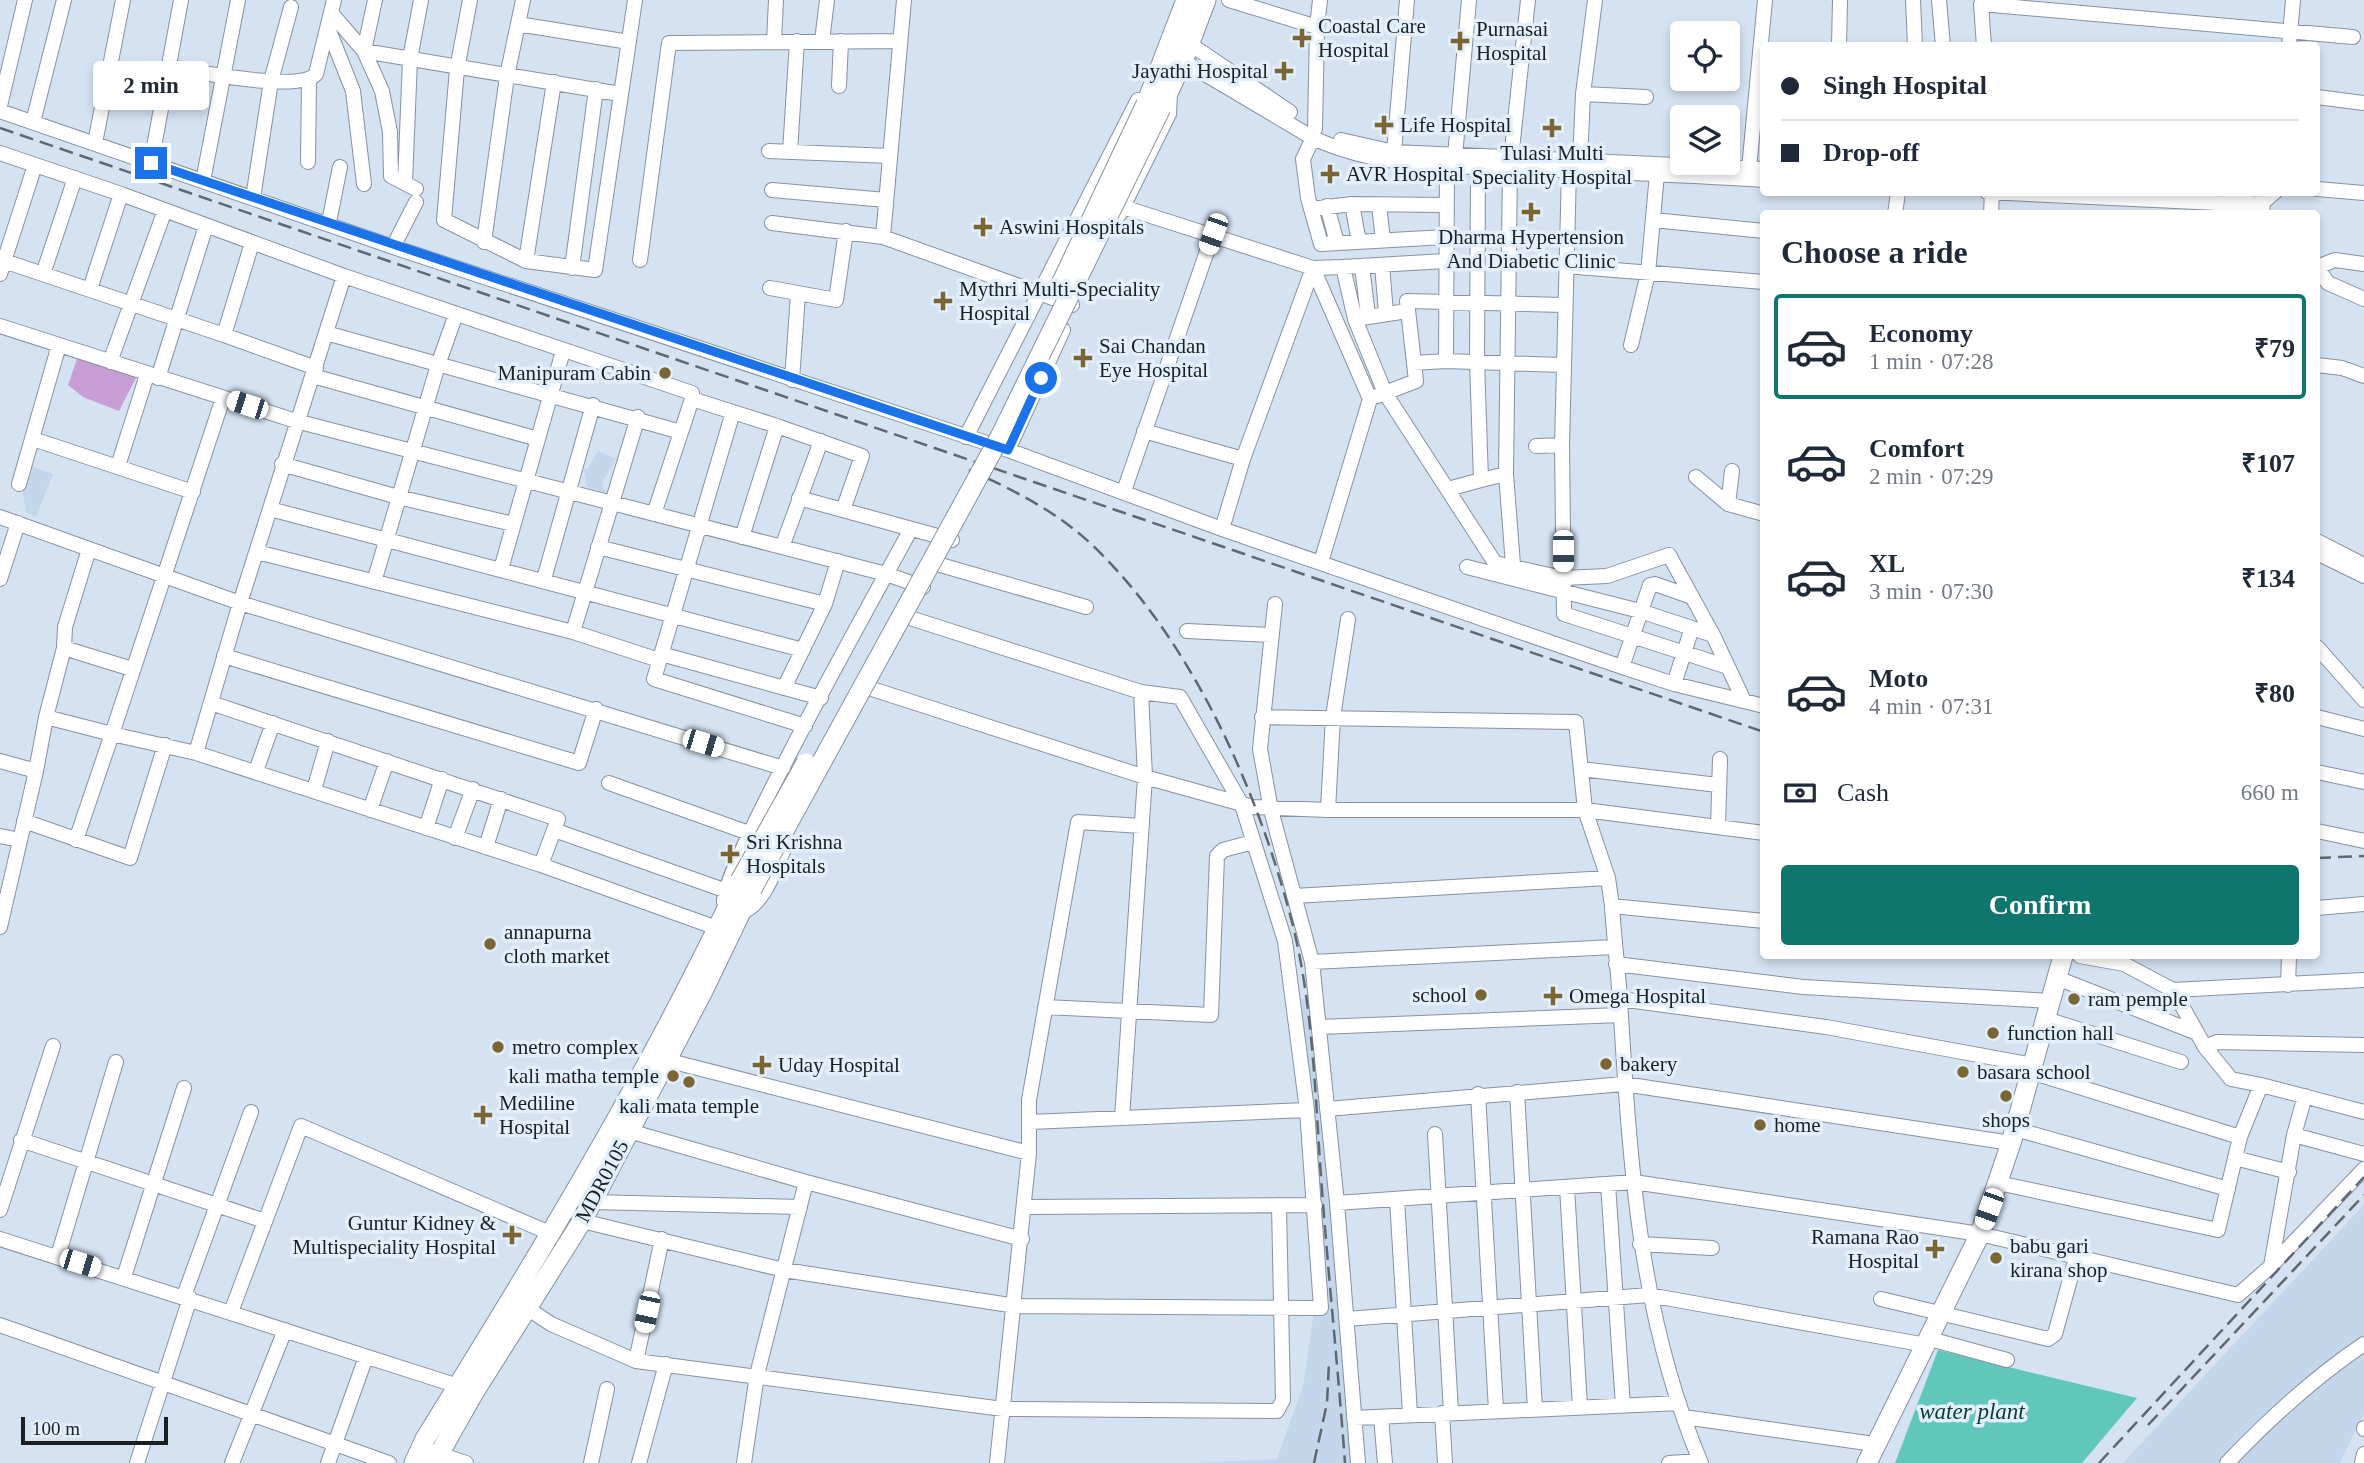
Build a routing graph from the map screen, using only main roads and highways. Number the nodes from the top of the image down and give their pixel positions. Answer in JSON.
{"nodes":[{"id":1,"x":1186,"y":0,"type":"edge"},
{"id":2,"x":1206,"y":0,"type":"edge"},
{"id":3,"x":1158,"y":97,"type":"junction"},
{"id":4,"x":737,"y":896,"type":"junction"},
{"id":5,"x":2062,"y":959,"type":"edge"},
{"id":6,"x":427,"y":1457,"type":"edge"},
{"id":7,"x":1867,"y":1463,"type":"edge"}],
"edges":[{"from":1,"to":3,"type":"main road","number":"MDR0105"},
{"from":2,"to":3,"type":"main road","number":"MDR0105"},
{"from":3,"to":4,"type":"main road","number":"MDR0105","bridge":true},
{"from":4,"to":6,"type":"main road","number":"MDR0105"},
{"from":4,"to":6,"type":"main road","name":"MDR0105"},
{"from":5,"to":7,"type":"main road"}]}
